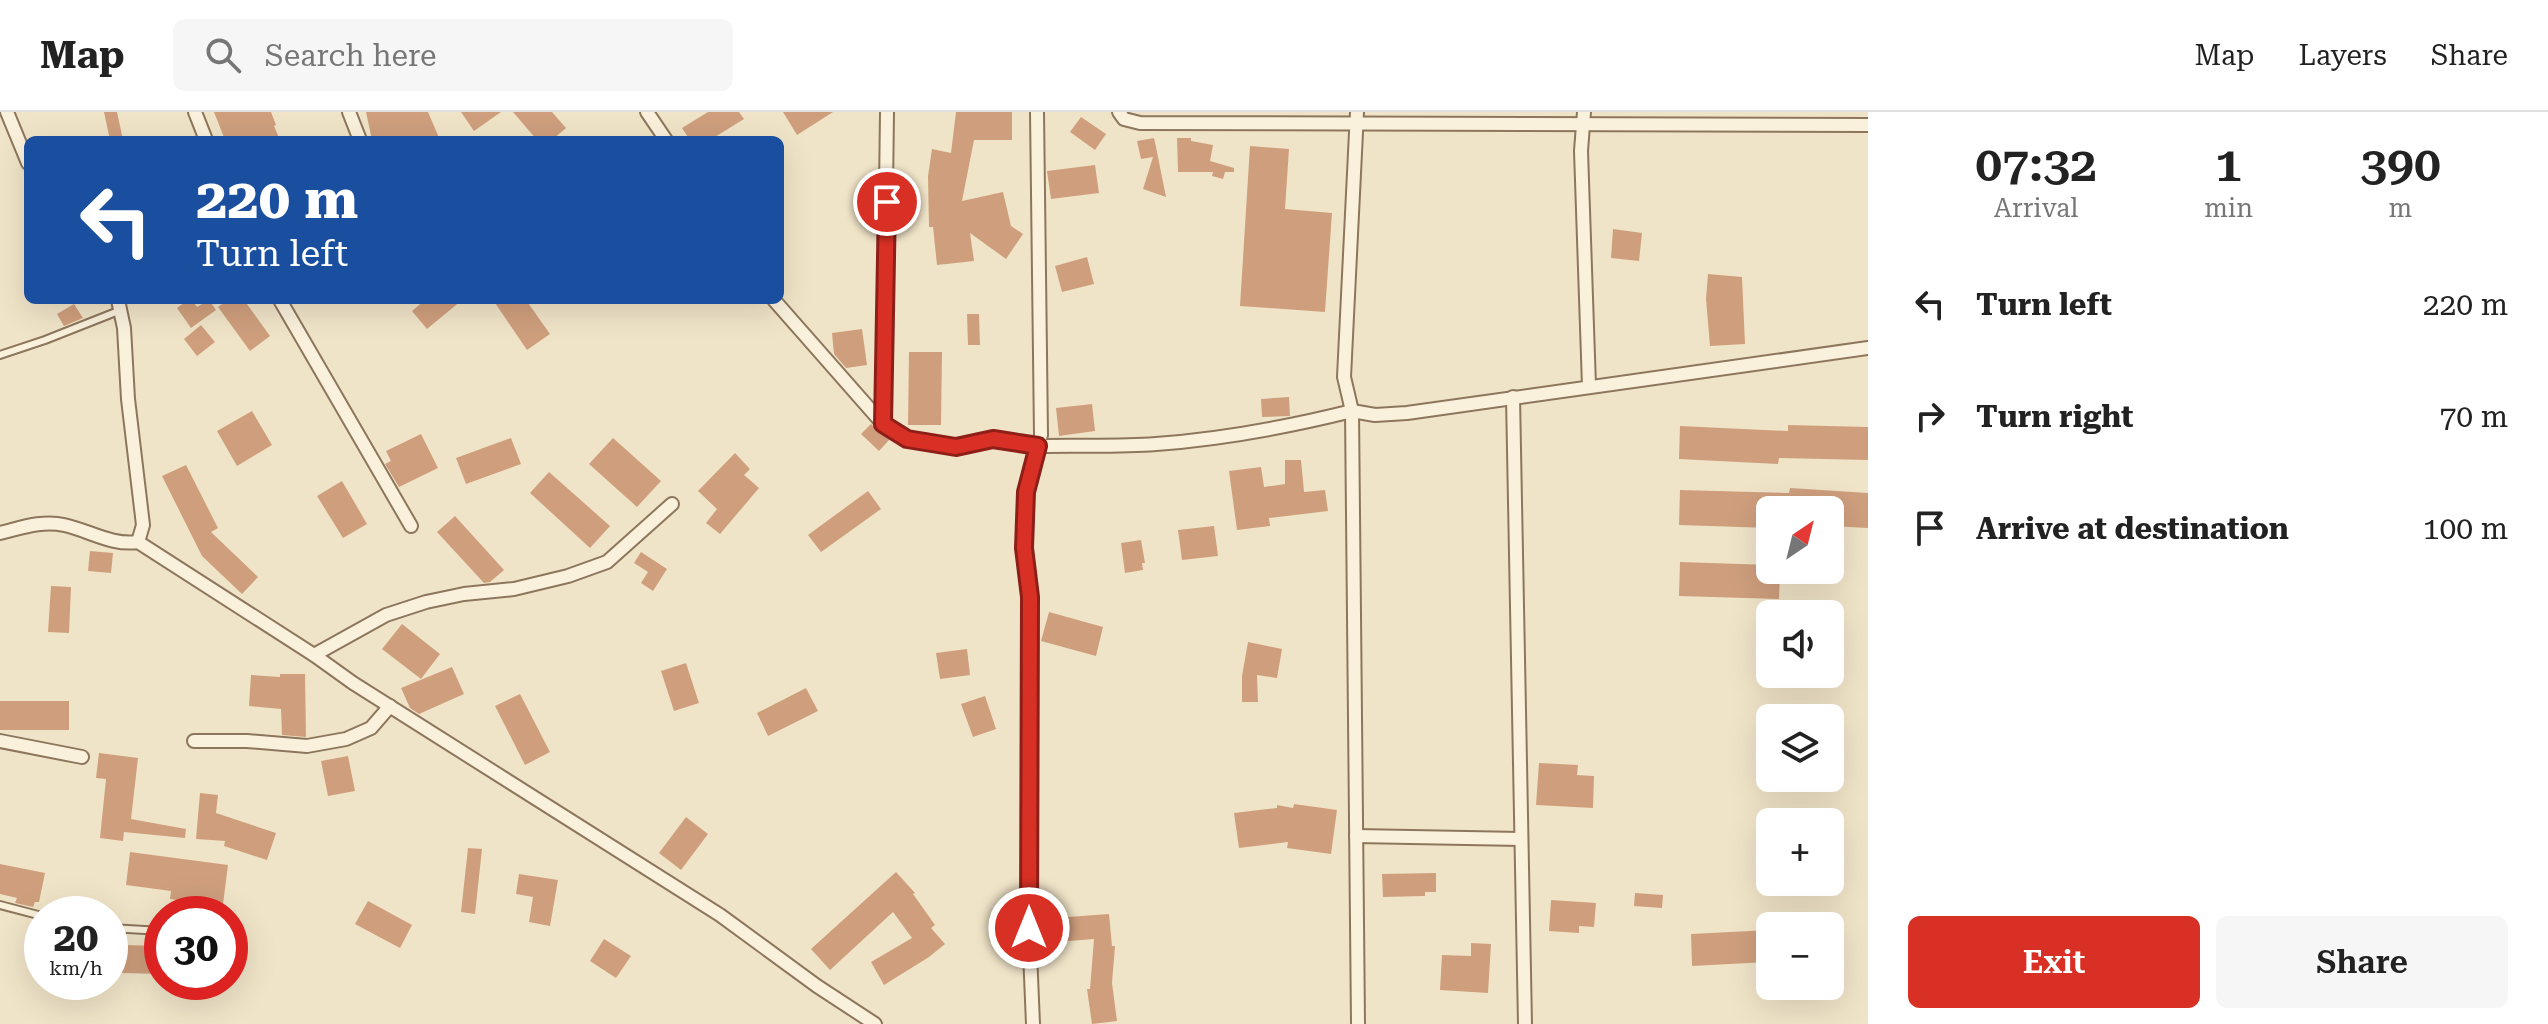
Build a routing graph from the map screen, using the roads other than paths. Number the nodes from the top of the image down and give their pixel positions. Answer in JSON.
{"nodes":[{"id":1,"x":7,"y":112,"type":"edge"},
{"id":2,"x":195,"y":112,"type":"edge"},
{"id":3,"x":349,"y":112,"type":"edge"},
{"id":4,"x":647,"y":112,"type":"edge"},
{"id":5,"x":887,"y":112,"type":"edge"},
{"id":6,"x":1037,"y":112,"type":"edge"},
{"id":7,"x":1119,"y":112,"type":"edge"},
{"id":8,"x":1357,"y":117,"type":"edge"},
{"id":9,"x":1584,"y":118,"type":"edge"},
{"id":10,"x":1850,"y":118,"type":"edge"},
{"id":11,"x":1868,"y":125,"type":"edge"},
{"id":12,"x":204,"y":136,"type":"edge"},
{"id":13,"x":358,"y":136,"type":"edge"},
{"id":14,"x":663,"y":136,"type":"edge"},
{"id":15,"x":24,"y":153,"type":"edge"},
{"id":16,"x":119,"y":304,"type":"edge"},
{"id":17,"x":121,"y":304,"type":"edge"},
{"id":18,"x":286,"y":304,"type":"edge"},
{"id":19,"x":778,"y":304,"type":"edge"},
{"id":20,"x":1868,"y":348,"type":"edge"},
{"id":21,"x":0,"y":355,"type":"edge"},
{"id":22,"x":1589,"y":386,"type":"junction"},
{"id":23,"x":1513,"y":397,"type":"junction"},
{"id":24,"x":1352,"y":411,"type":"junction"},
{"id":25,"x":883,"y":424,"type":"junction"},
{"id":26,"x":1038,"y":446,"type":"junction"},
{"id":27,"x":672,"y":504,"type":"dead end"},
{"id":28,"x":411,"y":526,"type":"dead end"},
{"id":29,"x":0,"y":533,"type":"edge"},
{"id":30,"x":138,"y":542,"type":"junction"},
{"id":31,"x":314,"y":655,"type":"junction"},
{"id":32,"x":390,"y":706,"type":"junction"},
{"id":33,"x":0,"y":741,"type":"edge"},
{"id":34,"x":194,"y":741,"type":"dead end"},
{"id":35,"x":82,"y":757,"type":"dead end"},
{"id":36,"x":1356,"y":836,"type":"junction"},
{"id":37,"x":1521,"y":839,"type":"junction"},
{"id":38,"x":0,"y":905,"type":"edge"},
{"id":39,"x":24,"y":911,"type":"edge"},
{"id":40,"x":875,"y":1024,"type":"edge"},
{"id":41,"x":1033,"y":1024,"type":"edge"},
{"id":42,"x":1358,"y":1024,"type":"edge"},
{"id":43,"x":1525,"y":1024,"type":"edge"}],
"edges":[{"from":1,"to":15,"type":"street"},
{"from":2,"to":12,"type":"street"},
{"from":3,"to":13,"type":"street"},
{"from":4,"to":14,"type":"street"},
{"from":5,"to":25,"type":"street"},
{"from":6,"to":26,"type":"street"},
{"from":7,"to":8,"type":"street"},
{"from":8,"to":9,"type":"street"},
{"from":8,"to":24,"type":"street"},
{"from":9,"to":10,"type":"street"},
{"from":9,"to":22,"type":"street"},
{"from":10,"to":11,"type":"street"},
{"from":16,"to":21,"type":"lane"},
{"from":17,"to":30,"type":"street"},
{"from":18,"to":28,"type":"street"},
{"from":19,"to":25,"type":"street"},
{"from":20,"to":22,"type":"street"},
{"from":22,"to":23,"type":"street"},
{"from":23,"to":24,"type":"street"},
{"from":23,"to":37,"type":"street"},
{"from":24,"to":26,"type":"street"},
{"from":24,"to":36,"type":"street"},
{"from":25,"to":26,"type":"street"},
{"from":26,"to":41,"type":"street"},
{"from":27,"to":31,"type":"street"},
{"from":29,"to":30,"type":"street"},
{"from":30,"to":31,"type":"street"},
{"from":31,"to":32,"type":"street"},
{"from":32,"to":34,"type":"street"},
{"from":32,"to":40,"type":"street"},
{"from":33,"to":35,"type":"street"},
{"from":36,"to":37,"type":"street"},
{"from":36,"to":42,"type":"street"},
{"from":37,"to":43,"type":"street"},
{"from":38,"to":39,"type":"lane"}]}
